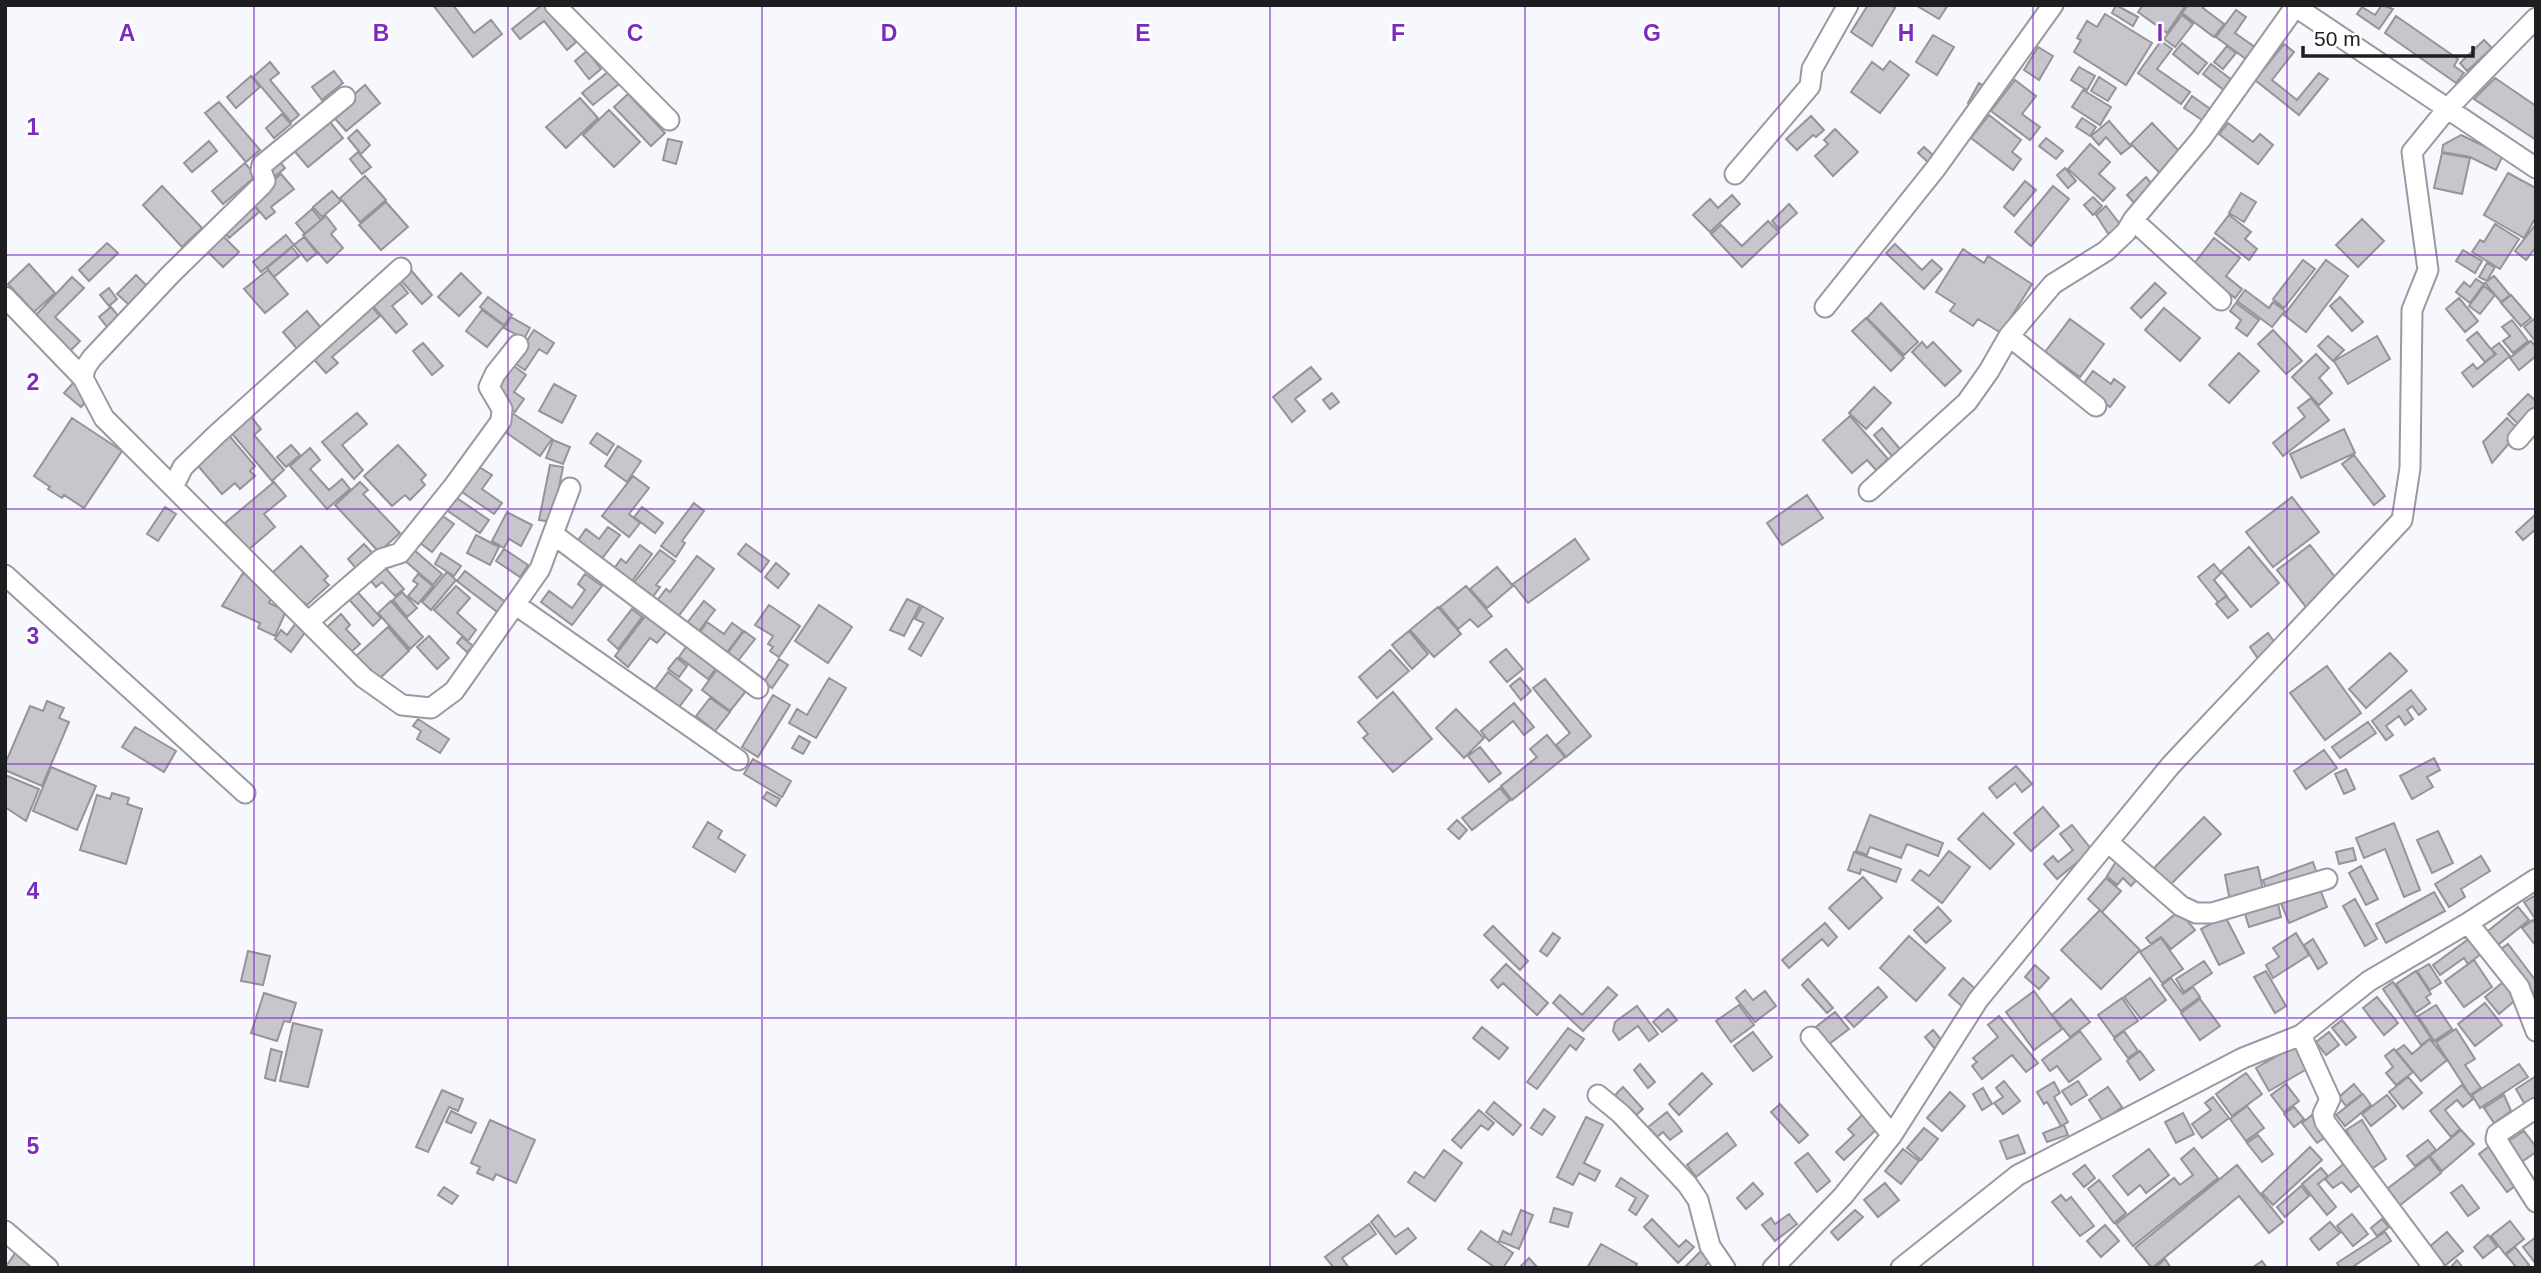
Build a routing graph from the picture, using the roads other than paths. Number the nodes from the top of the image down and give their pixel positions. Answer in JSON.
{"nodes":[{"id":1,"x":555,"y":5,"type":"edge"},
{"id":2,"x":1849,"y":5,"type":"edge"},
{"id":3,"x":2053,"y":5,"type":"edge"},
{"id":4,"x":2294,"y":6,"type":"edge"},
{"id":5,"x":2536,"y":18,"type":"edge"},
{"id":6,"x":345,"y":97,"type":"dead end"},
{"id":7,"x":2447,"y":109,"type":"junction"},
{"id":8,"x":670,"y":120,"type":"dead end"},
{"id":9,"x":2536,"y":168,"type":"edge"},
{"id":10,"x":1735,"y":174,"type":"dead end"},
{"id":11,"x":2133,"y":220,"type":"junction"},
{"id":12,"x":401,"y":268,"type":"dead end"},
{"id":13,"x":5,"y":297,"type":"edge"},
{"id":14,"x":2221,"y":300,"type":"dead end"},
{"id":15,"x":1825,"y":307,"type":"dead end"},
{"id":16,"x":2009,"y":336,"type":"junction"},
{"id":17,"x":518,"y":345,"type":"dead end"},
{"id":18,"x":83,"y":378,"type":"junction"},
{"id":19,"x":2096,"y":407,"type":"dead end"},
{"id":20,"x":2536,"y":418,"type":"edge"},
{"id":21,"x":2518,"y":439,"type":"dead end"},
{"id":22,"x":173,"y":487,"type":"junction"},
{"id":23,"x":570,"y":488,"type":"dead end"},
{"id":24,"x":1869,"y":491,"type":"dead end"},
{"id":25,"x":553,"y":534,"type":"junction"},
{"id":26,"x":5,"y":575,"type":"edge"},
{"id":27,"x":516,"y":605,"type":"junction"},
{"id":28,"x":308,"y":622,"type":"junction"},
{"id":29,"x":758,"y":688,"type":"dead end"},
{"id":30,"x":738,"y":760,"type":"dead end"},
{"id":31,"x":245,"y":793,"type":"dead end"},
{"id":32,"x":2108,"y":842,"type":"junction"},
{"id":33,"x":2327,"y":879,"type":"dead end"},
{"id":34,"x":2536,"y":879,"type":"edge"},
{"id":35,"x":2468,"y":923,"type":"junction"},
{"id":36,"x":2536,"y":1031,"type":"edge"},
{"id":37,"x":2301,"y":1035,"type":"junction"},
{"id":38,"x":1811,"y":1038,"type":"dead end"},
{"id":39,"x":1598,"y":1095,"type":"dead end"},
{"id":40,"x":2536,"y":1108,"type":"edge"},
{"id":41,"x":1892,"y":1135,"type":"junction"},
{"id":42,"x":2536,"y":1202,"type":"edge"},
{"id":43,"x":5,"y":1231,"type":"edge"},
{"id":44,"x":48,"y":1268,"type":"edge"},
{"id":45,"x":1725,"y":1268,"type":"edge"},
{"id":46,"x":1773,"y":1268,"type":"edge"},
{"id":47,"x":1901,"y":1268,"type":"edge"},
{"id":48,"x":2434,"y":1268,"type":"edge"}],
"edges":[{"from":1,"to":8,"type":"street"},
{"from":2,"to":10,"type":"street"},
{"from":3,"to":15,"type":"street"},
{"from":4,"to":7,"type":"street"},
{"from":4,"to":11,"type":"street"},
{"from":5,"to":7,"type":"street"},
{"from":6,"to":18,"type":"street"},
{"from":7,"to":9,"type":"street"},
{"from":7,"to":32,"type":"street"},
{"from":11,"to":14,"type":"street"},
{"from":11,"to":16,"type":"street"},
{"from":12,"to":22,"type":"street"},
{"from":13,"to":18,"type":"street"},
{"from":16,"to":19,"type":"street"},
{"from":16,"to":24,"type":"street"},
{"from":17,"to":28,"type":"street"},
{"from":18,"to":22,"type":"street"},
{"from":20,"to":21,"type":"street"},
{"from":22,"to":28,"type":"street"},
{"from":23,"to":25,"type":"street"},
{"from":25,"to":27,"type":"street"},
{"from":25,"to":29,"type":"street"},
{"from":26,"to":31,"type":"street"},
{"from":27,"to":28,"type":"street"},
{"from":27,"to":30,"type":"street"},
{"from":32,"to":33,"type":"street"},
{"from":32,"to":41,"type":"street"},
{"from":34,"to":35,"type":"street"},
{"from":35,"to":36,"type":"street"},
{"from":35,"to":37,"type":"street"},
{"from":37,"to":47,"type":"street"},
{"from":37,"to":48,"type":"street"},
{"from":38,"to":41,"type":"street"},
{"from":39,"to":45,"type":"street"},
{"from":40,"to":42,"type":"street"},
{"from":41,"to":46,"type":"street"},
{"from":43,"to":44,"type":"street"}]}
